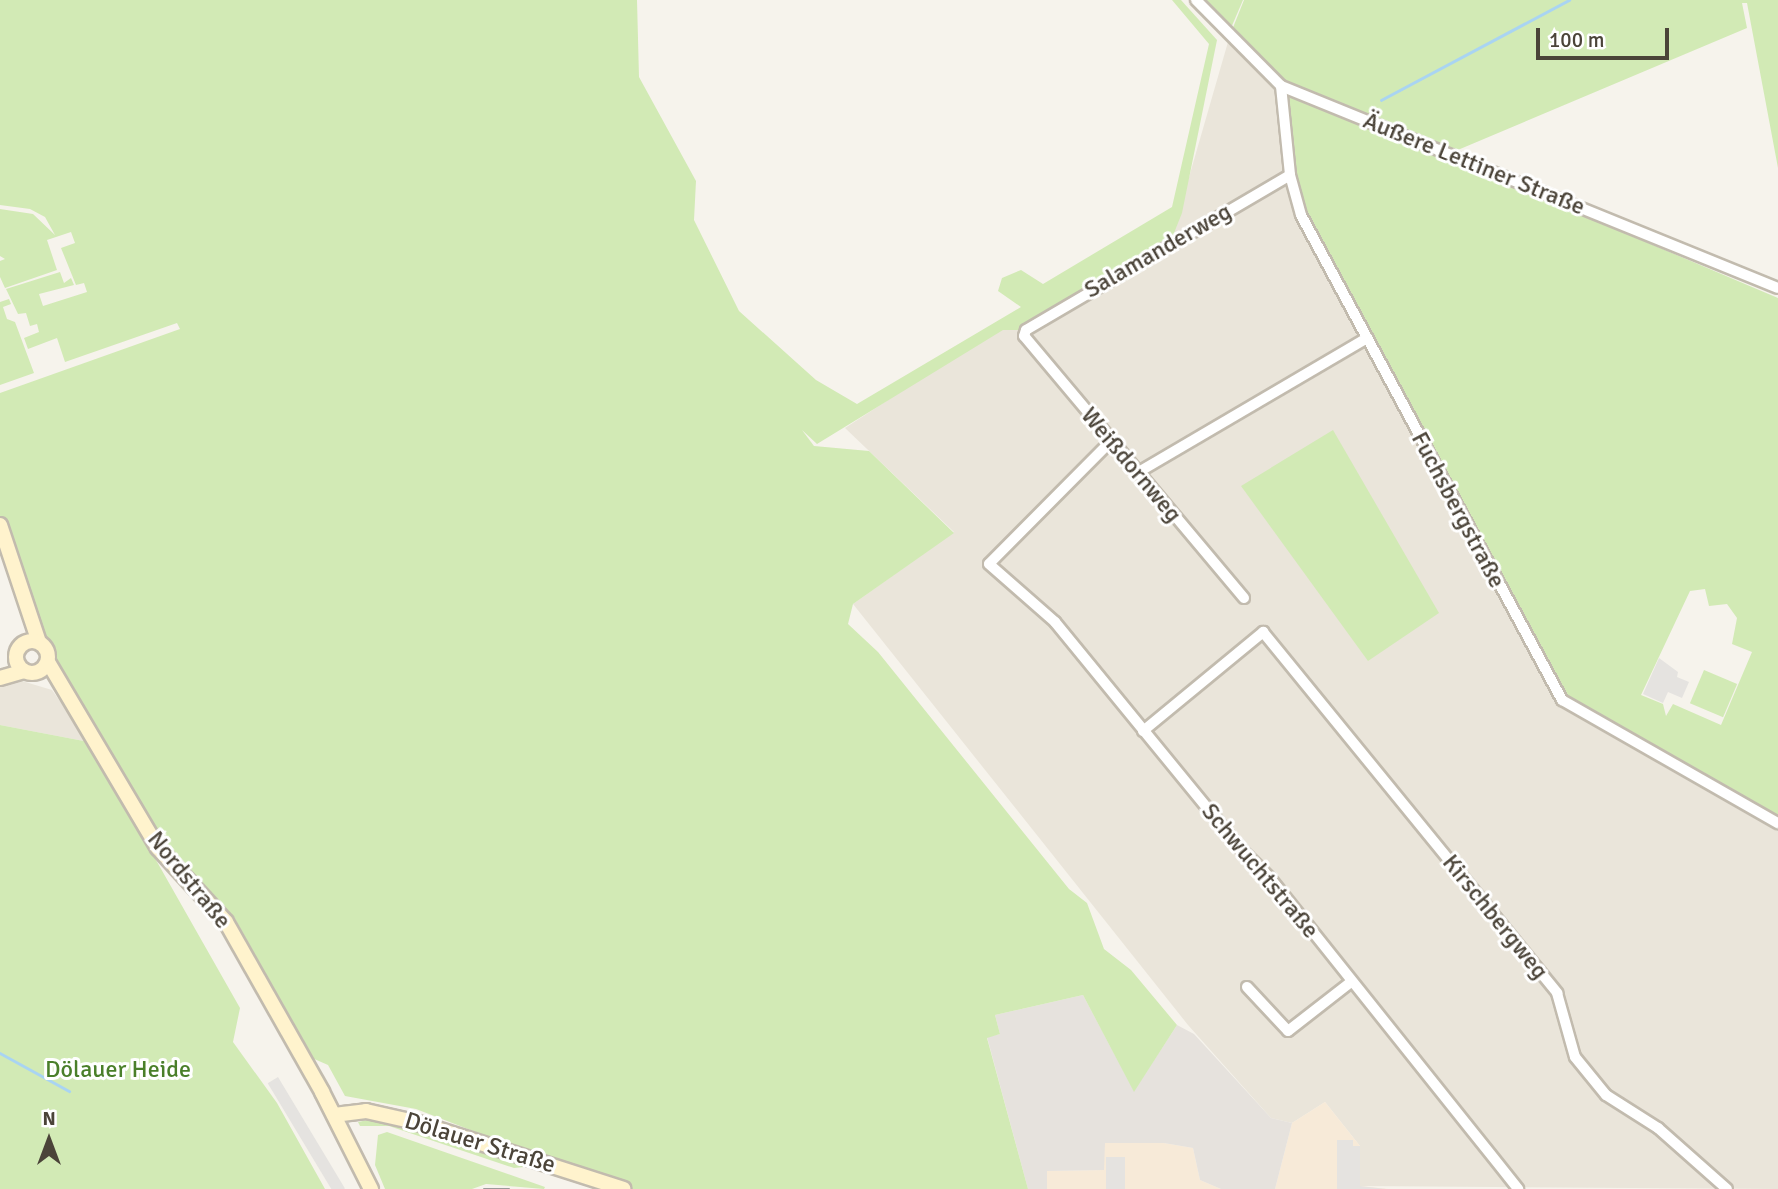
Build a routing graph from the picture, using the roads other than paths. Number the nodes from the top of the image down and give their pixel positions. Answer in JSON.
{"nodes":[{"id":1,"x":1196,"y":0,"type":"edge"},
{"id":2,"x":1281,"y":86,"type":"junction"},
{"id":3,"x":1290,"y":174,"type":"junction"},
{"id":4,"x":1778,"y":288,"type":"edge"},
{"id":5,"x":1026,"y":330,"type":"joint"},
{"id":6,"x":1367,"y":338,"type":"junction"},
{"id":7,"x":1111,"y":441,"type":"junction"},
{"id":8,"x":1137,"y":473,"type":"junction"},
{"id":9,"x":0,"y":525,"type":"edge"},
{"id":10,"x":1244,"y":598,"type":"dead end"},
{"id":11,"x":33,"y":642,"type":"junction"},
{"id":12,"x":20,"y":667,"type":"junction"},
{"id":13,"x":43,"y":667,"type":"junction"},
{"id":14,"x":0,"y":676,"type":"edge"},
{"id":15,"x":1143,"y":731,"type":"junction"},
{"id":16,"x":1778,"y":823,"type":"edge"},
{"id":17,"x":1351,"y":982,"type":"junction"},
{"id":18,"x":1247,"y":986,"type":"dead end"},
{"id":19,"x":334,"y":1115,"type":"junction"},
{"id":20,"x":370,"y":1189,"type":"edge"},
{"id":21,"x":624,"y":1189,"type":"edge"},
{"id":22,"x":1518,"y":1189,"type":"edge"},
{"id":23,"x":1727,"y":1189,"type":"edge"}],
"edges":[{"from":1,"to":2,"type":"street","name":"Äußere Lettiner Straße"},
{"from":2,"to":3,"type":"street","name":"Fuchsbergstraße"},
{"from":2,"to":4,"type":"street","name":"Äußere Lettiner Straße"},
{"from":3,"to":5,"type":"street","name":"Salamanderweg"},
{"from":3,"to":6,"type":"street","name":"Fuchsbergstraße"},
{"from":5,"to":7,"type":"street","name":"Weißdornweg"},
{"from":6,"to":8,"type":"street"},
{"from":6,"to":16,"type":"street","name":"Fuchsbergstraße"},
{"from":7,"to":8,"type":"street","name":"Weißdornweg"},
{"from":7,"to":15,"type":"street","name":"Schwuchtstraße"},
{"from":8,"to":10,"type":"street","name":"Weißdornweg"},
{"from":9,"to":11,"type":"main road"},
{"from":11,"to":12,"type":"main road"},
{"from":11,"to":13,"type":"main road","name":"Nordstraße"},
{"from":12,"to":13,"type":"main road"},
{"from":12,"to":14,"type":"main road"},
{"from":13,"to":19,"type":"main road","name":"Nordstraße"},
{"from":15,"to":17,"type":"street","name":"Schwuchtstraße"},
{"from":15,"to":23,"type":"street","name":"Kirschbergweg"},
{"from":17,"to":18,"type":"street"},
{"from":17,"to":22,"type":"street","name":"Schwuchtstraße"},
{"from":19,"to":20,"type":"main road","name":"Nordstraße"},
{"from":19,"to":21,"type":"main road","name":"Dölauer Straße"}]}
